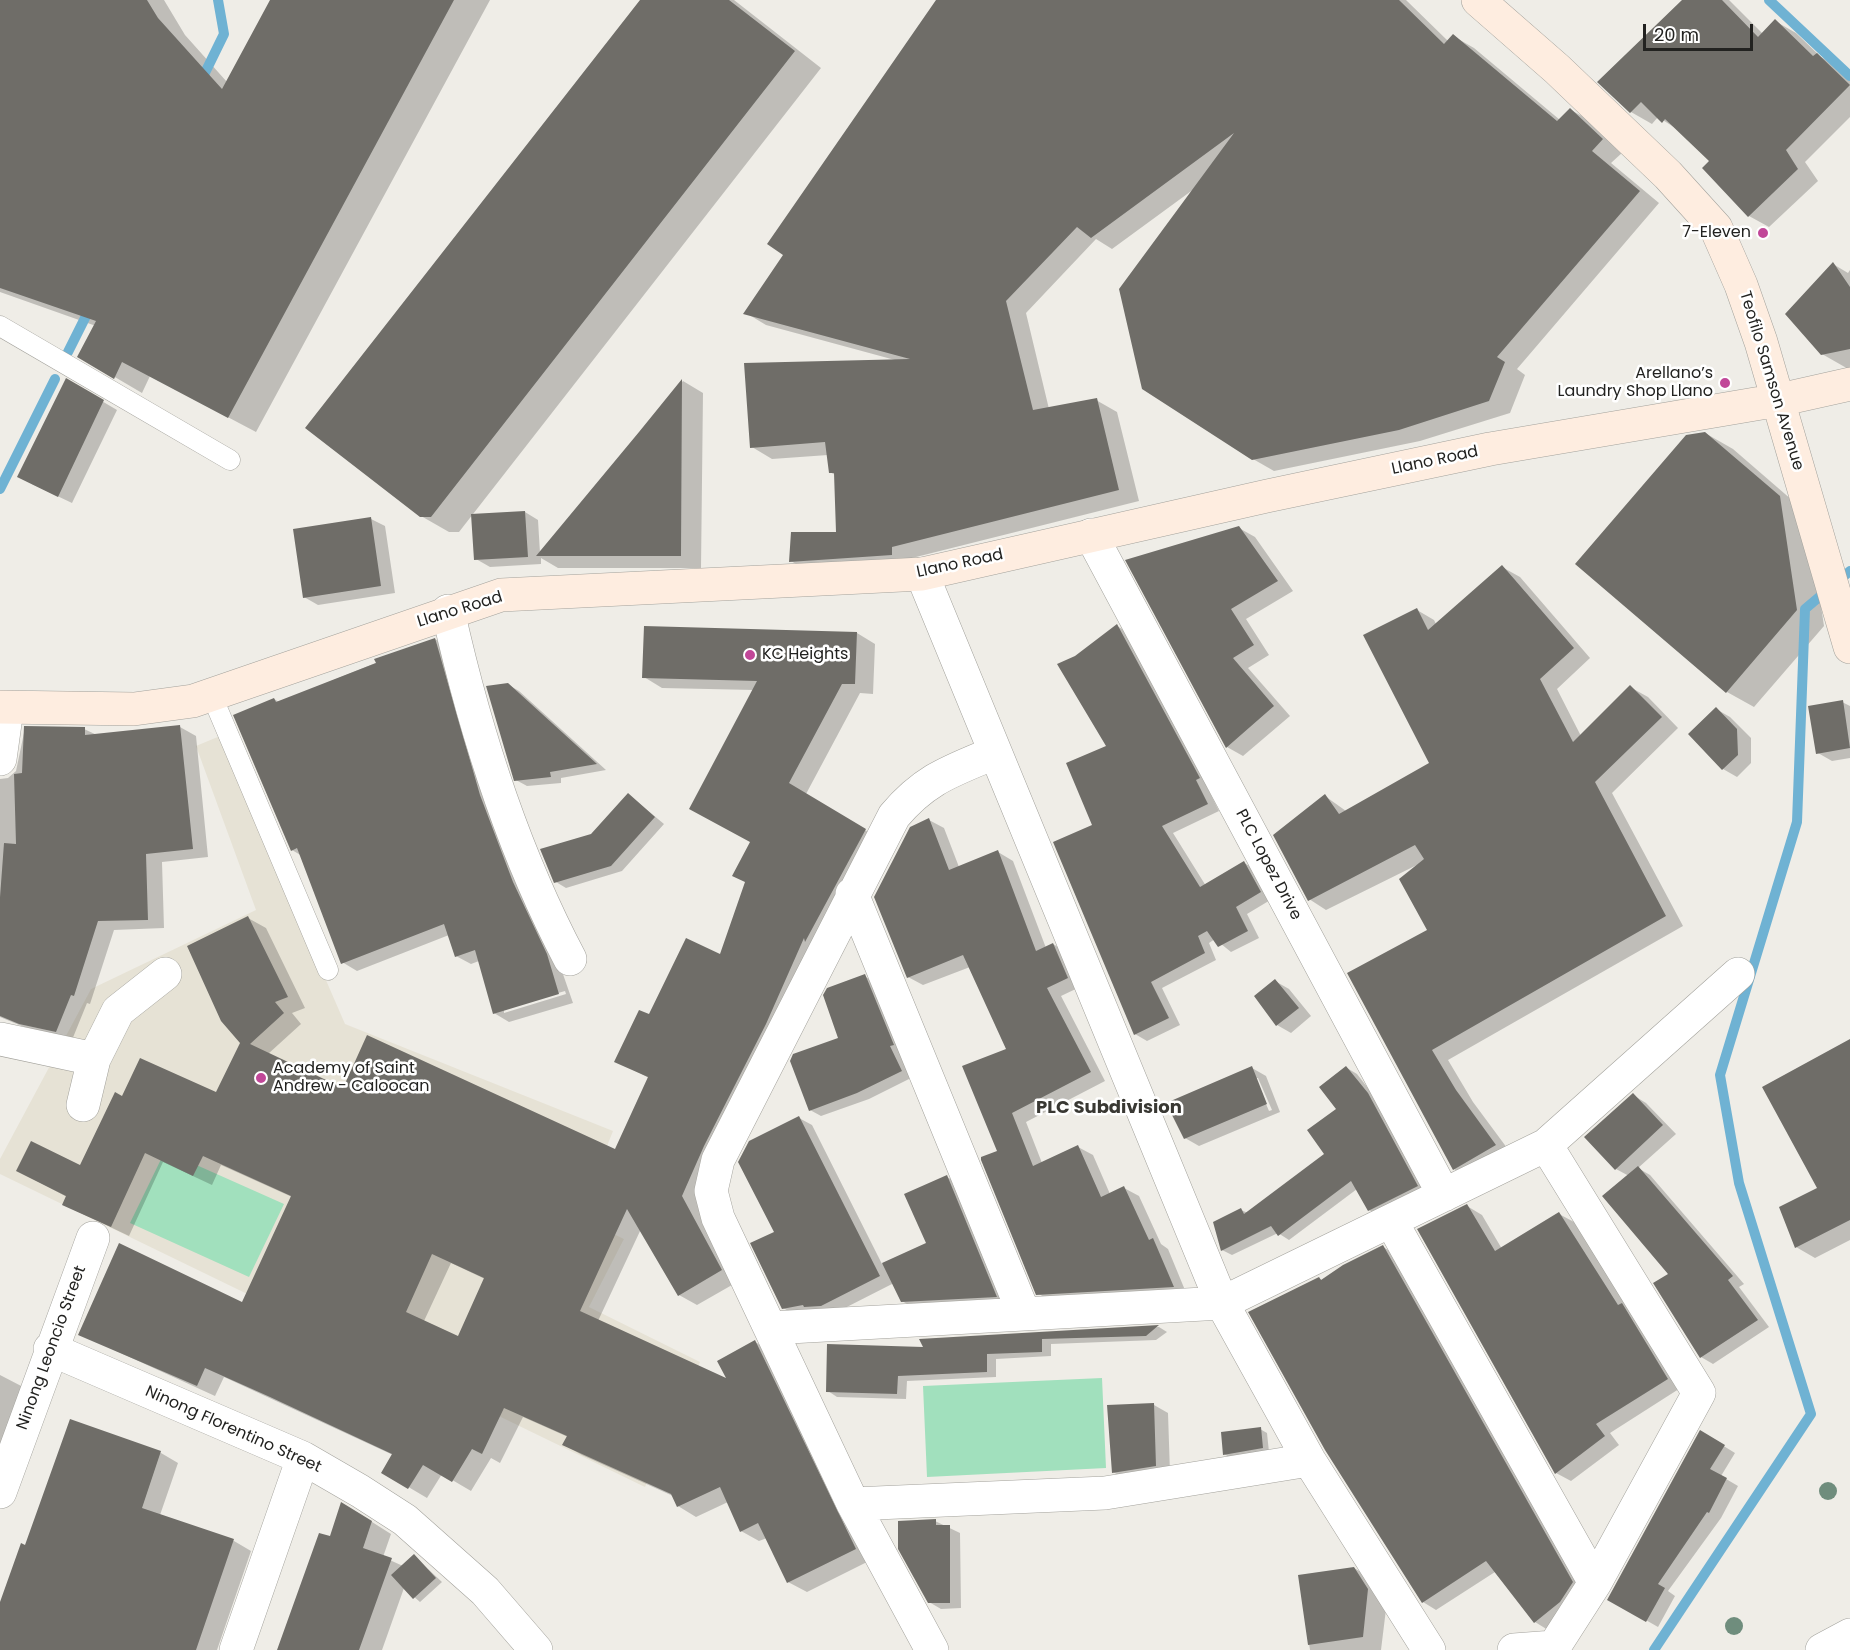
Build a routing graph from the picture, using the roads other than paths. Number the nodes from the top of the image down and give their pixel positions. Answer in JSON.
{"nodes":[{"id":1,"x":1478,"y":0,"type":"edge"},
{"id":2,"x":0,"y":326,"type":"edge"},
{"id":3,"x":1850,"y":384,"type":"edge"},
{"id":4,"x":1779,"y":400,"type":"junction"},
{"id":5,"x":230,"y":460,"type":"dead end"},
{"id":6,"x":1091,"y":535,"type":"junction"},
{"id":7,"x":922,"y":574,"type":"junction"},
{"id":8,"x":448,"y":611,"type":"junction"},
{"id":9,"x":1850,"y":647,"type":"edge"},
{"id":10,"x":212,"y":696,"type":"junction"},
{"id":11,"x":3,"y":708,"type":"edge"},
{"id":12,"x":994,"y":753,"type":"junction"},
{"id":13,"x":0,"y":759,"type":"edge"},
{"id":14,"x":852,"y":894,"type":"junction"},
{"id":15,"x":570,"y":959,"type":"dead end"},
{"id":16,"x":328,"y":970,"type":"dead end"},
{"id":17,"x":165,"y":974,"type":"dead end"},
{"id":18,"x":1738,"y":974,"type":"dead end"},
{"id":19,"x":0,"y":1039,"type":"edge"},
{"id":20,"x":94,"y":1059,"type":"junction"},
{"id":21,"x":83,"y":1105,"type":"dead end"},
{"id":22,"x":1546,"y":1145,"type":"junction"},
{"id":23,"x":1444,"y":1195,"type":"junction"},
{"id":24,"x":1391,"y":1221,"type":"junction"},
{"id":25,"x":93,"y":1238,"type":"dead end"},
{"id":26,"x":1222,"y":1303,"type":"junction"},
{"id":27,"x":1024,"y":1314,"type":"junction"},
{"id":28,"x":771,"y":1328,"type":"junction"},
{"id":29,"x":50,"y":1349,"type":"junction"},
{"id":30,"x":303,"y":1458,"type":"junction"},
{"id":31,"x":1309,"y":1460,"type":"junction"},
{"id":32,"x":0,"y":1492,"type":"edge"},
{"id":33,"x":854,"y":1504,"type":"junction"},
{"id":34,"x":1596,"y":1583,"type":"junction"},
{"id":35,"x":1850,"y":1635,"type":"edge"},
{"id":36,"x":236,"y":1650,"type":"edge"},
{"id":37,"x":536,"y":1650,"type":"edge"},
{"id":38,"x":932,"y":1650,"type":"edge"},
{"id":39,"x":1429,"y":1650,"type":"edge"},
{"id":40,"x":1514,"y":1650,"type":"edge"},
{"id":41,"x":1822,"y":1650,"type":"edge"}],
"edges":[{"from":1,"to":4,"type":"main road","name":"Teofilo Samson Avenue"},
{"from":2,"to":5,"type":"lane"},
{"from":3,"to":4,"type":"main road","name":"Llano Road"},
{"from":4,"to":6,"type":"main road","name":"Llano Road"},
{"from":4,"to":9,"type":"main road","name":"Teofilo Samson Avenue"},
{"from":6,"to":7,"type":"main road","name":"Llano Road"},
{"from":6,"to":23,"type":"street","name":"PLC Lopez Drive"},
{"from":7,"to":8,"type":"main road","name":"Llano Road"},
{"from":7,"to":12,"type":"street"},
{"from":8,"to":10,"type":"main road","name":"Llano Road"},
{"from":8,"to":15,"type":"street"},
{"from":10,"to":11,"type":"main road","name":"Llano Road"},
{"from":10,"to":16,"type":"lane"},
{"from":11,"to":13,"type":"street"},
{"from":12,"to":14,"type":"street"},
{"from":12,"to":26,"type":"street"},
{"from":14,"to":27,"type":"street"},
{"from":14,"to":28,"type":"street"},
{"from":17,"to":20,"type":"street"},
{"from":18,"to":22,"type":"street"},
{"from":19,"to":20,"type":"street"},
{"from":20,"to":21,"type":"street"},
{"from":22,"to":23,"type":"street"},
{"from":22,"to":34,"type":"street"},
{"from":23,"to":24,"type":"street"},
{"from":24,"to":26,"type":"street"},
{"from":24,"to":34,"type":"street"},
{"from":25,"to":29,"type":"street","name":"Ninong Leoncio Street"},
{"from":26,"to":27,"type":"street"},
{"from":26,"to":31,"type":"street"},
{"from":27,"to":28,"type":"street"},
{"from":28,"to":33,"type":"street"},
{"from":29,"to":30,"type":"street","name":"Ninong Florentino Street"},
{"from":29,"to":32,"type":"street","name":"Ninong Leoncio Street"},
{"from":30,"to":36,"type":"street"},
{"from":30,"to":37,"type":"street","name":"Ninong Florentino Street"},
{"from":31,"to":33,"type":"street"},
{"from":31,"to":39,"type":"street"},
{"from":33,"to":38,"type":"street"},
{"from":34,"to":40,"type":"street"},
{"from":35,"to":41,"type":"street"}]}
